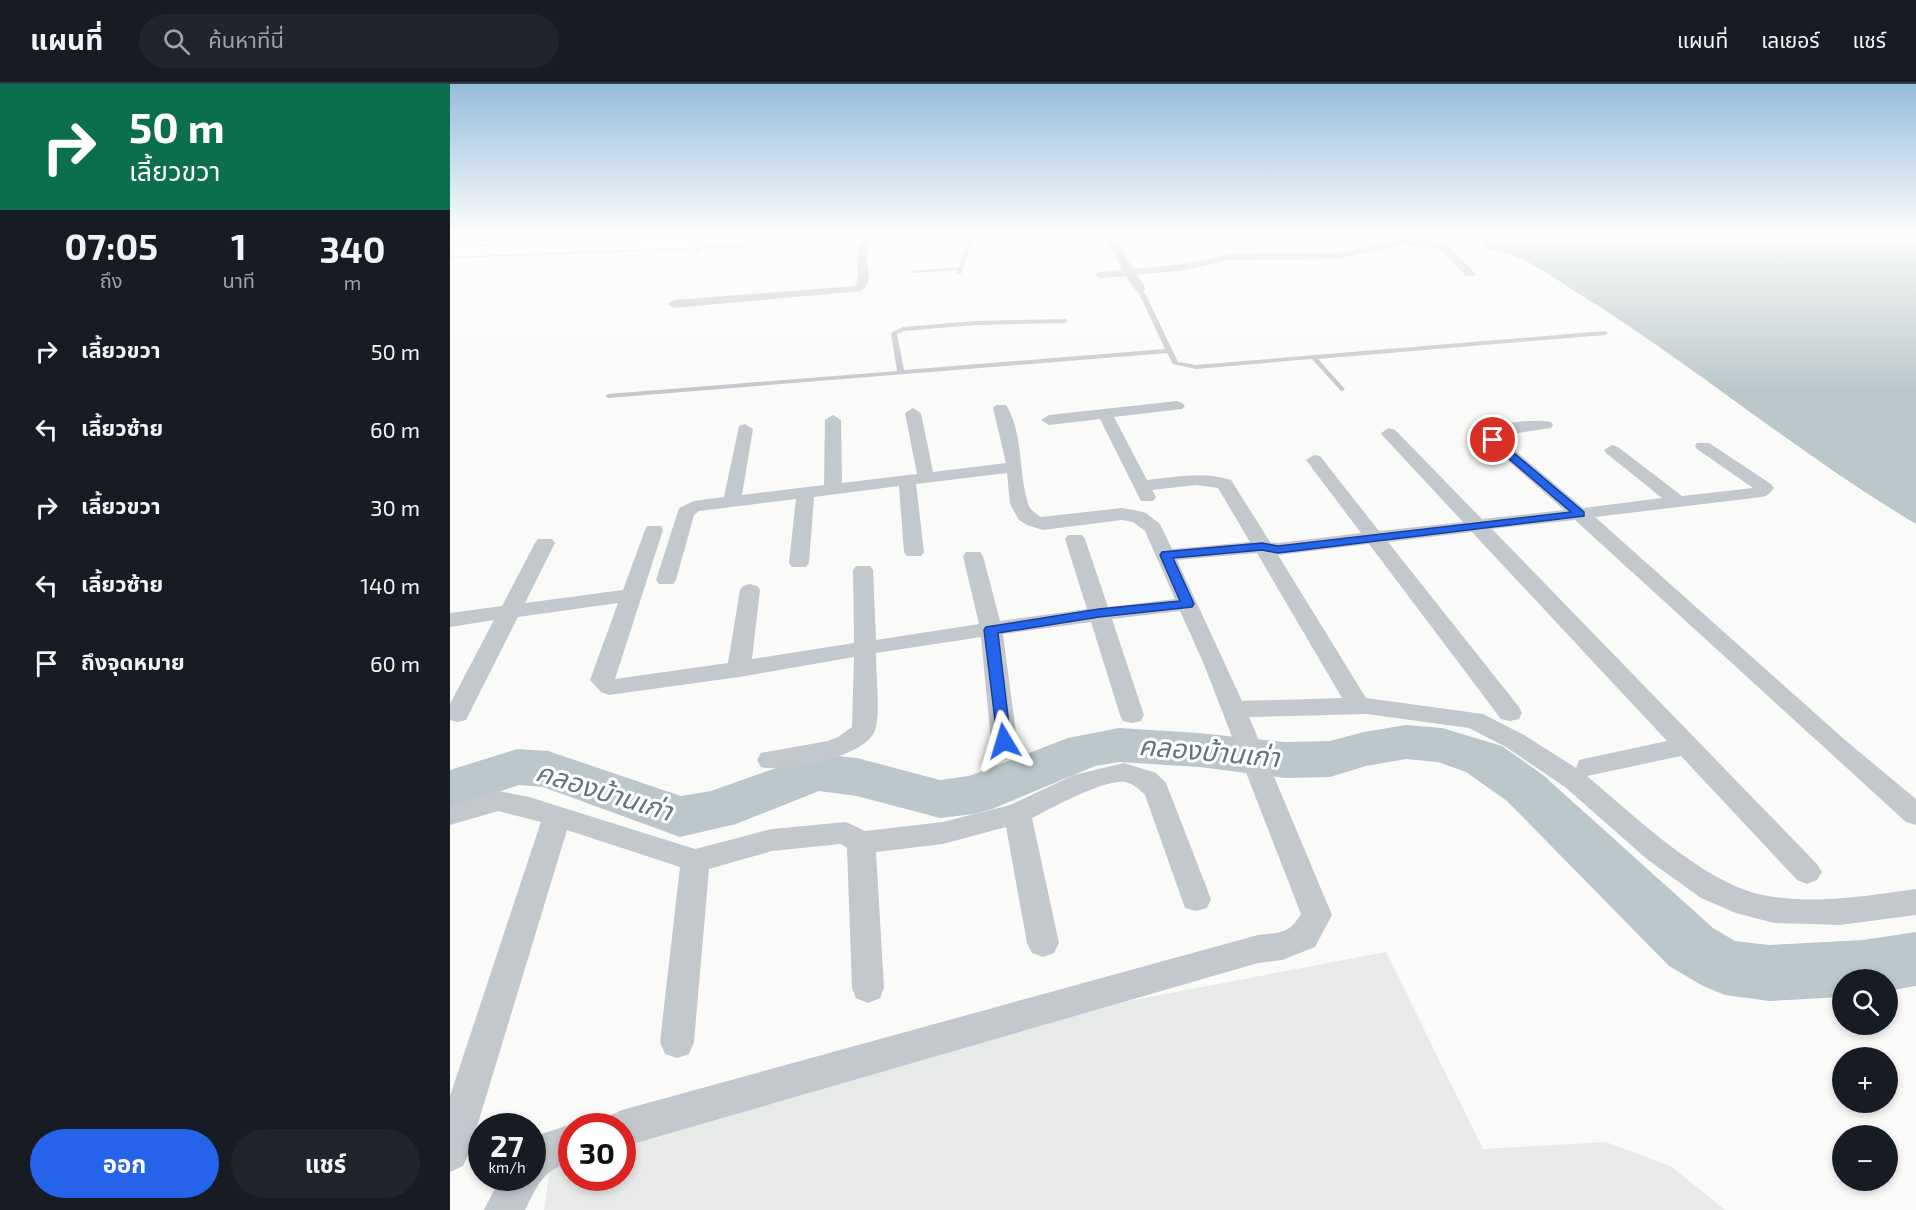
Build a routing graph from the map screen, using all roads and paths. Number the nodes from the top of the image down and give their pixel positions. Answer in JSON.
{"nodes":[{"id":1,"x":860,"y":287,"type":"edge"},
{"id":2,"x":1140,"y":289,"type":"edge"},
{"id":3,"x":674,"y":304,"type":"dead end"},
{"id":4,"x":1065,"y":321,"type":"dead end"},
{"id":5,"x":1605,"y":333,"type":"dead end"},
{"id":6,"x":1167,"y":351,"type":"junction"},
{"id":7,"x":1313,"y":357,"type":"junction"},
{"id":8,"x":901,"y":372,"type":"junction"},
{"id":9,"x":1342,"y":389,"type":"dead end"},
{"id":10,"x":609,"y":396,"type":"dead end"},
{"id":11,"x":1177,"y":406,"type":"dead end"},
{"id":12,"x":1002,"y":408,"type":"dead end"},
{"id":13,"x":913,"y":413,"type":"dead end"},
{"id":14,"x":1105,"y":414,"type":"junction"},
{"id":15,"x":833,"y":420,"type":"dead end"},
{"id":16,"x":1049,"y":420,"type":"dead end"},
{"id":17,"x":1545,"y":426,"type":"dead end"},
{"id":18,"x":745,"y":429,"type":"dead end"},
{"id":19,"x":1389,"y":433,"type":"dead end"},
{"id":20,"x":1703,"y":446,"type":"dead end"},
{"id":21,"x":1612,"y":450,"type":"dead end"},
{"id":22,"x":1314,"y":460,"type":"dead end"},
{"id":23,"x":1014,"y":467,"type":"junction"},
{"id":24,"x":926,"y":477,"type":"junction"},
{"id":25,"x":907,"y":479,"type":"junction"},
{"id":26,"x":833,"y":488,"type":"junction"},
{"id":27,"x":806,"y":491,"type":"junction"},
{"id":28,"x":732,"y":500,"type":"junction"},
{"id":29,"x":1678,"y":502,"type":"junction"},
{"id":30,"x":1580,"y":514,"type":"junction"},
{"id":31,"x":1480,"y":526,"type":"junction"},
{"id":32,"x":654,"y":530,"type":"dead end"},
{"id":33,"x":1075,"y":539,"type":"dead end"},
{"id":34,"x":1374,"y":539,"type":"junction"},
{"id":35,"x":544,"y":543,"type":"dead end"},
{"id":36,"x":1269,"y":550,"type":"junction"},
{"id":37,"x":914,"y":552,"type":"dead end"},
{"id":38,"x":973,"y":556,"type":"dead end"},
{"id":39,"x":1168,"y":561,"type":"junction"},
{"id":40,"x":799,"y":563,"type":"dead end"},
{"id":41,"x":862,"y":570,"type":"dead end"},
{"id":42,"x":666,"y":580,"type":"dead end"},
{"id":43,"x":750,"y":590,"type":"dead end"},
{"id":44,"x":632,"y":595,"type":"junction"},
{"id":45,"x":1188,"y":604,"type":"junction"},
{"id":46,"x":509,"y":612,"type":"junction"},
{"id":47,"x":1099,"y":613,"type":"junction"},
{"id":48,"x":450,"y":620,"type":"edge"},
{"id":49,"x":991,"y":630,"type":"junction"},
{"id":50,"x":866,"y":650,"type":"junction"},
{"id":51,"x":740,"y":670,"type":"junction"},
{"id":52,"x":1359,"y":706,"type":"junction"},
{"id":53,"x":1510,"y":713,"type":"dead end"},
{"id":54,"x":457,"y":714,"type":"dead end"},
{"id":55,"x":1234,"y":714,"type":"junction"},
{"id":56,"x":1132,"y":715,"type":"dead end"},
{"id":57,"x":1004,"y":741,"type":"dead end"},
{"id":58,"x":1688,"y":746,"type":"junction"},
{"id":59,"x":770,"y":760,"type":"dead end"},
{"id":60,"x":1588,"y":767,"type":"dead end"},
{"id":61,"x":1017,"y":813,"type":"junction"},
{"id":62,"x":450,"y":815,"type":"edge"},
{"id":63,"x":1916,"y":815,"type":"edge"},
{"id":64,"x":557,"y":816,"type":"junction"},
{"id":65,"x":861,"y":843,"type":"junction"},
{"id":66,"x":695,"y":861,"type":"junction"},
{"id":67,"x":1807,"y":872,"type":"dead end"},
{"id":68,"x":1196,"y":899,"type":"dead end"},
{"id":69,"x":1916,"y":902,"type":"edge"},
{"id":70,"x":1043,"y":943,"type":"dead end"},
{"id":71,"x":868,"y":988,"type":"dead end"},
{"id":72,"x":677,"y":1041,"type":"dead end"},
{"id":73,"x":636,"y":1125,"type":"edge"},
{"id":74,"x":450,"y":1153,"type":"edge"},
{"id":75,"x":513,"y":1191,"type":"edge"},
{"id":76,"x":504,"y":1210,"type":"edge"}],
"edges":[{"from":1,"to":3,"type":"street"},
{"from":2,"to":6,"type":"lane"},
{"from":4,"to":8,"type":"lane"},
{"from":5,"to":7,"type":"lane"},
{"from":6,"to":7,"type":"lane"},
{"from":6,"to":8,"type":"lane"},
{"from":7,"to":9,"type":"lane"},
{"from":8,"to":10,"type":"lane"},
{"from":11,"to":14,"type":"street"},
{"from":12,"to":23,"type":"street"},
{"from":13,"to":24,"type":"street"},
{"from":14,"to":16,"type":"street"},
{"from":14,"to":36,"type":"street"},
{"from":15,"to":26,"type":"street"},
{"from":17,"to":30,"type":"street"},
{"from":18,"to":28,"type":"street"},
{"from":19,"to":31,"type":"street"},
{"from":20,"to":29,"type":"street"},
{"from":21,"to":29,"type":"street"},
{"from":22,"to":34,"type":"street"},
{"from":23,"to":24,"type":"street"},
{"from":23,"to":39,"type":"street"},
{"from":24,"to":25,"type":"street"},
{"from":25,"to":26,"type":"street"},
{"from":25,"to":37,"type":"street"},
{"from":26,"to":27,"type":"street"},
{"from":27,"to":28,"type":"street"},
{"from":27,"to":40,"type":"street"},
{"from":28,"to":42,"type":"street"},
{"from":29,"to":30,"type":"street"},
{"from":30,"to":31,"type":"street"},
{"from":30,"to":63,"type":"street"},
{"from":31,"to":34,"type":"street"},
{"from":31,"to":58,"type":"street"},
{"from":32,"to":44,"type":"street"},
{"from":33,"to":47,"type":"street"},
{"from":34,"to":36,"type":"street"},
{"from":34,"to":53,"type":"street"},
{"from":35,"to":46,"type":"street"},
{"from":36,"to":39,"type":"street"},
{"from":36,"to":52,"type":"street"},
{"from":38,"to":49,"type":"street"},
{"from":39,"to":45,"type":"street"},
{"from":41,"to":50,"type":"street"},
{"from":43,"to":51,"type":"street"},
{"from":44,"to":46,"type":"street"},
{"from":44,"to":51,"type":"street"},
{"from":45,"to":47,"type":"street"},
{"from":45,"to":55,"type":"street"},
{"from":46,"to":48,"type":"street"},
{"from":46,"to":54,"type":"street"},
{"from":47,"to":49,"type":"street"},
{"from":47,"to":56,"type":"street"},
{"from":49,"to":50,"type":"street"},
{"from":49,"to":57,"type":"street"},
{"from":50,"to":51,"type":"street"},
{"from":50,"to":59,"type":"street"},
{"from":52,"to":55,"type":"street"},
{"from":52,"to":69,"type":"street"},
{"from":55,"to":73,"type":"street"},
{"from":58,"to":60,"type":"street"},
{"from":58,"to":67,"type":"street"},
{"from":61,"to":65,"type":"street"},
{"from":61,"to":68,"type":"street"},
{"from":61,"to":70,"type":"street"},
{"from":62,"to":64,"type":"street"},
{"from":64,"to":66,"type":"street"},
{"from":64,"to":74,"type":"street"},
{"from":65,"to":66,"type":"street"},
{"from":65,"to":71,"type":"street"},
{"from":66,"to":72,"type":"street"},
{"from":75,"to":76,"type":"street"}]}
